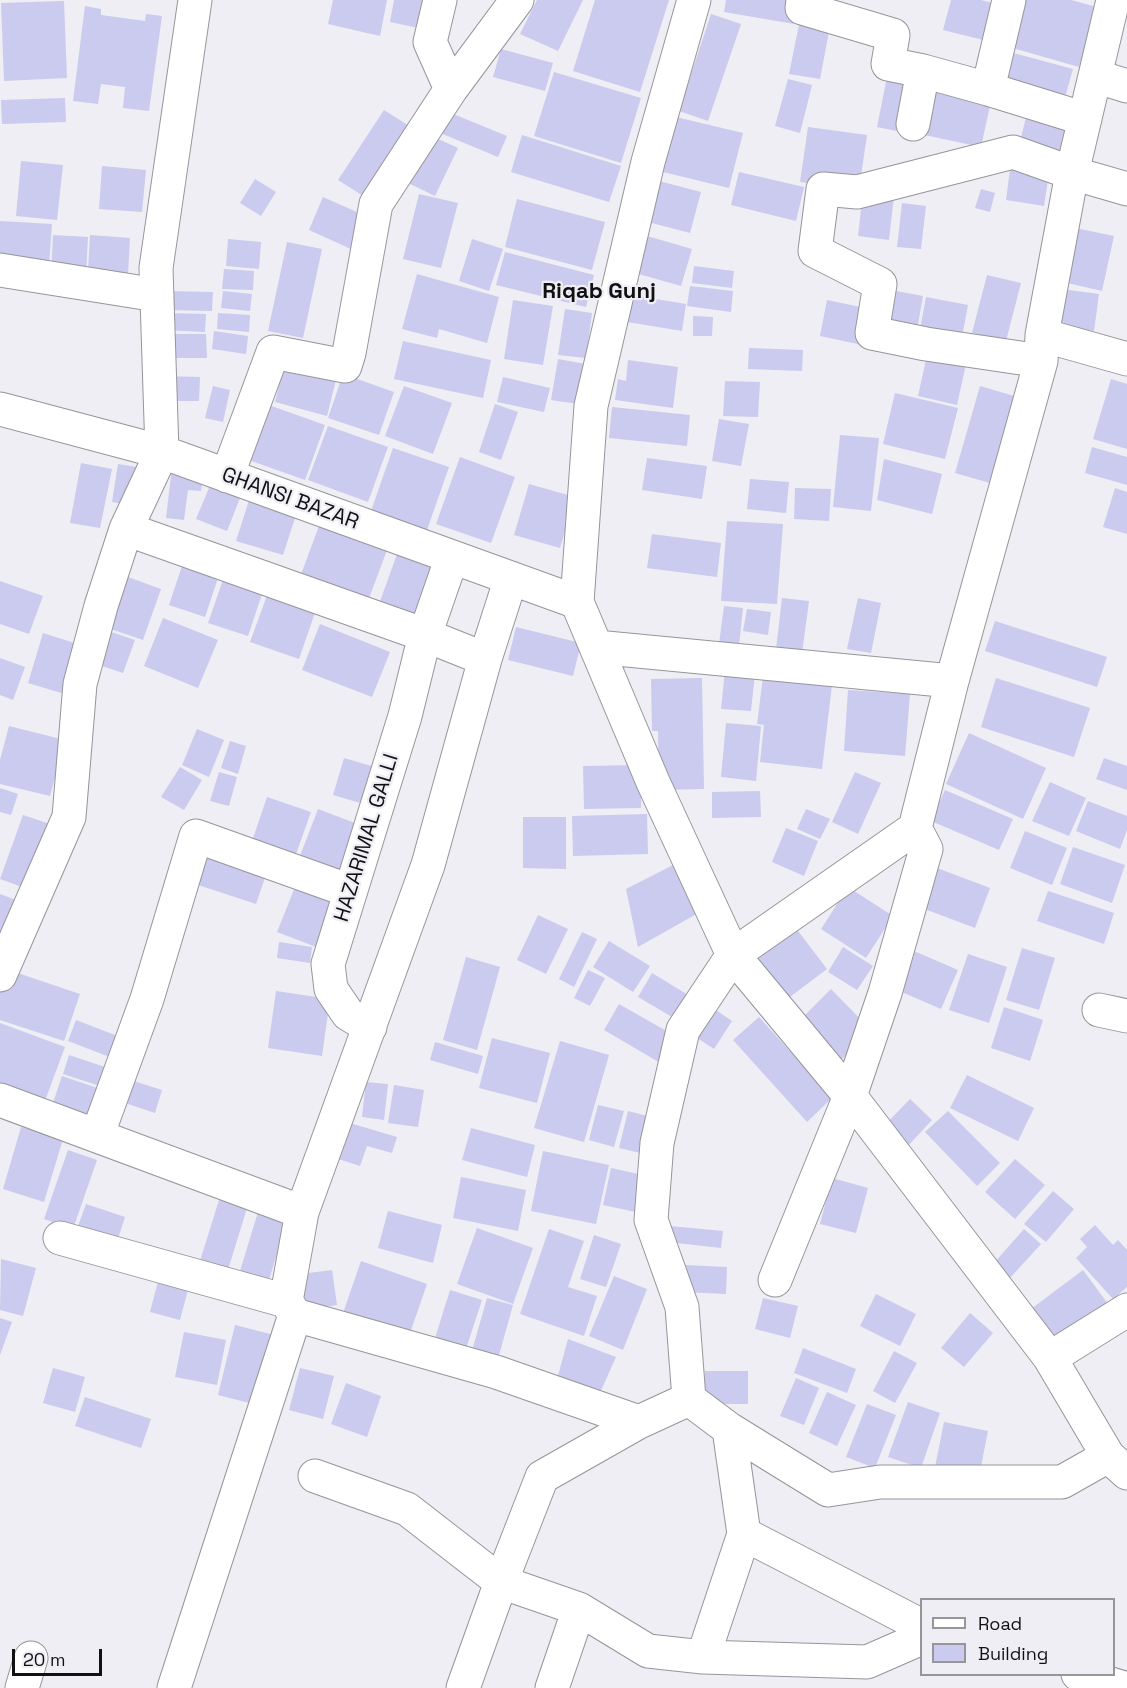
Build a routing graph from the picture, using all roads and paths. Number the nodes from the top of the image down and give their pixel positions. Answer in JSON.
{"nodes":[{"id":1,"x":195,"y":0,"type":"edge"},
{"id":2,"x":440,"y":0,"type":"edge"},
{"id":3,"x":517,"y":0,"type":"edge"},
{"id":4,"x":694,"y":0,"type":"edge"},
{"id":5,"x":803,"y":0,"type":"edge"},
{"id":6,"x":1009,"y":0,"type":"edge"},
{"id":7,"x":1113,"y":0,"type":"edge"},
{"id":8,"x":923,"y":71,"type":"junction"},
{"id":9,"x":1095,"y":76,"type":"junction"},
{"id":10,"x":1127,"y":86,"type":"edge"},
{"id":11,"x":451,"y":89,"type":"junction"},
{"id":12,"x":988,"y":89,"type":"junction"},
{"id":13,"x":1085,"y":119,"type":"junction"},
{"id":14,"x":913,"y":124,"type":"dead end"},
{"id":15,"x":1072,"y":173,"type":"junction"},
{"id":16,"x":1127,"y":189,"type":"edge"},
{"id":17,"x":0,"y":270,"type":"edge"},
{"id":18,"x":157,"y":295,"type":"junction"},
{"id":19,"x":1041,"y":348,"type":"junction"},
{"id":20,"x":1127,"y":359,"type":"edge"},
{"id":21,"x":0,"y":409,"type":"edge"},
{"id":22,"x":162,"y":452,"type":"junction"},
{"id":23,"x":227,"y":476,"type":"junction"},
{"id":24,"x":126,"y":528,"type":"junction"},
{"id":25,"x":452,"y":557,"type":"junction"},
{"id":26,"x":511,"y":578,"type":"junction"},
{"id":27,"x":577,"y":602,"type":"junction"},
{"id":28,"x":425,"y":635,"type":"junction"},
{"id":29,"x":596,"y":647,"type":"junction"},
{"id":30,"x":484,"y":659,"type":"junction"},
{"id":31,"x":952,"y":681,"type":"junction"},
{"id":32,"x":915,"y":828,"type":"junction"},
{"id":33,"x":350,"y":891,"type":"junction"},
{"id":34,"x":733,"y":955,"type":"junction"},
{"id":35,"x":0,"y":975,"type":"edge"},
{"id":36,"x":370,"y":1027,"type":"junction"},
{"id":37,"x":850,"y":1096,"type":"junction"},
{"id":38,"x":0,"y":1100,"type":"edge"},
{"id":39,"x":97,"y":1136,"type":"junction"},
{"id":40,"x":302,"y":1212,"type":"junction"},
{"id":41,"x":60,"y":1238,"type":"dead end"},
{"id":42,"x":776,"y":1280,"type":"dead end"},
{"id":43,"x":290,"y":1308,"type":"junction"},
{"id":44,"x":1127,"y":1310,"type":"edge"},
{"id":45,"x":1050,"y":1358,"type":"junction"},
{"id":46,"x":689,"y":1399,"type":"junction"},
{"id":47,"x":639,"y":1422,"type":"junction"},
{"id":48,"x":729,"y":1430,"type":"junction"},
{"id":49,"x":1117,"y":1465,"type":"edge"},
{"id":50,"x":315,"y":1476,"type":"dead end"},
{"id":51,"x":744,"y":1534,"type":"junction"},
{"id":52,"x":501,"y":1582,"type":"junction"},
{"id":53,"x":579,"y":1609,"type":"junction"},
{"id":54,"x":920,"y":1625,"type":"edge"},
{"id":55,"x":920,"y":1638,"type":"edge"},
{"id":56,"x":703,"y":1657,"type":"junction"},
{"id":57,"x":1084,"y":1676,"type":"edge"},
{"id":58,"x":174,"y":1688,"type":"edge"},
{"id":59,"x":463,"y":1688,"type":"edge"},
{"id":60,"x":552,"y":1688,"type":"edge"},
{"id":61,"x":1124,"y":1688,"type":"edge"}],
"edges":[{"from":1,"to":18,"type":"street"},
{"from":2,"to":11,"type":"street"},
{"from":3,"to":11,"type":"street"},
{"from":4,"to":27,"type":"street"},
{"from":5,"to":8,"type":"street"},
{"from":6,"to":12,"type":"street"},
{"from":7,"to":9,"type":"street"},
{"from":8,"to":12,"type":"street"},
{"from":8,"to":14,"type":"street"},
{"from":9,"to":10,"type":"street"},
{"from":9,"to":13,"type":"street"},
{"from":11,"to":23,"type":"street"},
{"from":12,"to":13,"type":"street"},
{"from":13,"to":15,"type":"street"},
{"from":15,"to":16,"type":"street"},
{"from":15,"to":19,"type":"street"},
{"from":15,"to":19,"type":"street"},
{"from":17,"to":18,"type":"street"},
{"from":18,"to":22,"type":"street"},
{"from":19,"to":20,"type":"street"},
{"from":19,"to":31,"type":"street"},
{"from":21,"to":22,"type":"street","name":"GHANSI BAZAR"},
{"from":22,"to":23,"type":"street","name":"GHANSI BAZAR"},
{"from":22,"to":24,"type":"street"},
{"from":23,"to":25,"type":"street","name":"GHANSI BAZAR"},
{"from":24,"to":28,"type":"street"},
{"from":24,"to":35,"type":"street"},
{"from":25,"to":26,"type":"street","name":"GHANSI BAZAR"},
{"from":25,"to":28,"type":"street","name":"HAZARIMAL GALLI"},
{"from":26,"to":27,"type":"street","name":"GHANSI BAZAR"},
{"from":26,"to":30,"type":"street"},
{"from":27,"to":29,"type":"street"},
{"from":28,"to":30,"type":"street"},
{"from":28,"to":33,"type":"street","name":"HAZARIMAL GALLI"},
{"from":29,"to":31,"type":"street"},
{"from":29,"to":34,"type":"street"},
{"from":30,"to":36,"type":"street"},
{"from":31,"to":32,"type":"street"},
{"from":32,"to":34,"type":"street"},
{"from":32,"to":37,"type":"street"},
{"from":33,"to":36,"type":"street","name":"HAZARIMAL GALLI"},
{"from":33,"to":39,"type":"street"},
{"from":34,"to":37,"type":"street"},
{"from":34,"to":46,"type":"street"},
{"from":36,"to":40,"type":"street"},
{"from":37,"to":42,"type":"street"},
{"from":37,"to":45,"type":"street"},
{"from":38,"to":39,"type":"street"},
{"from":39,"to":40,"type":"street"},
{"from":40,"to":43,"type":"street"},
{"from":41,"to":43,"type":"street"},
{"from":43,"to":47,"type":"street"},
{"from":43,"to":58,"type":"street"},
{"from":44,"to":45,"type":"street"},
{"from":45,"to":49,"type":"street"},
{"from":46,"to":47,"type":"street"},
{"from":46,"to":48,"type":"street"},
{"from":47,"to":52,"type":"street"},
{"from":48,"to":49,"type":"street"},
{"from":48,"to":51,"type":"street"},
{"from":50,"to":52,"type":"street"},
{"from":51,"to":54,"type":"street"},
{"from":51,"to":56,"type":"street"},
{"from":52,"to":53,"type":"street"},
{"from":52,"to":59,"type":"street"},
{"from":53,"to":56,"type":"street"},
{"from":53,"to":60,"type":"street"},
{"from":55,"to":56,"type":"street"},
{"from":57,"to":61,"type":"street"}]}
